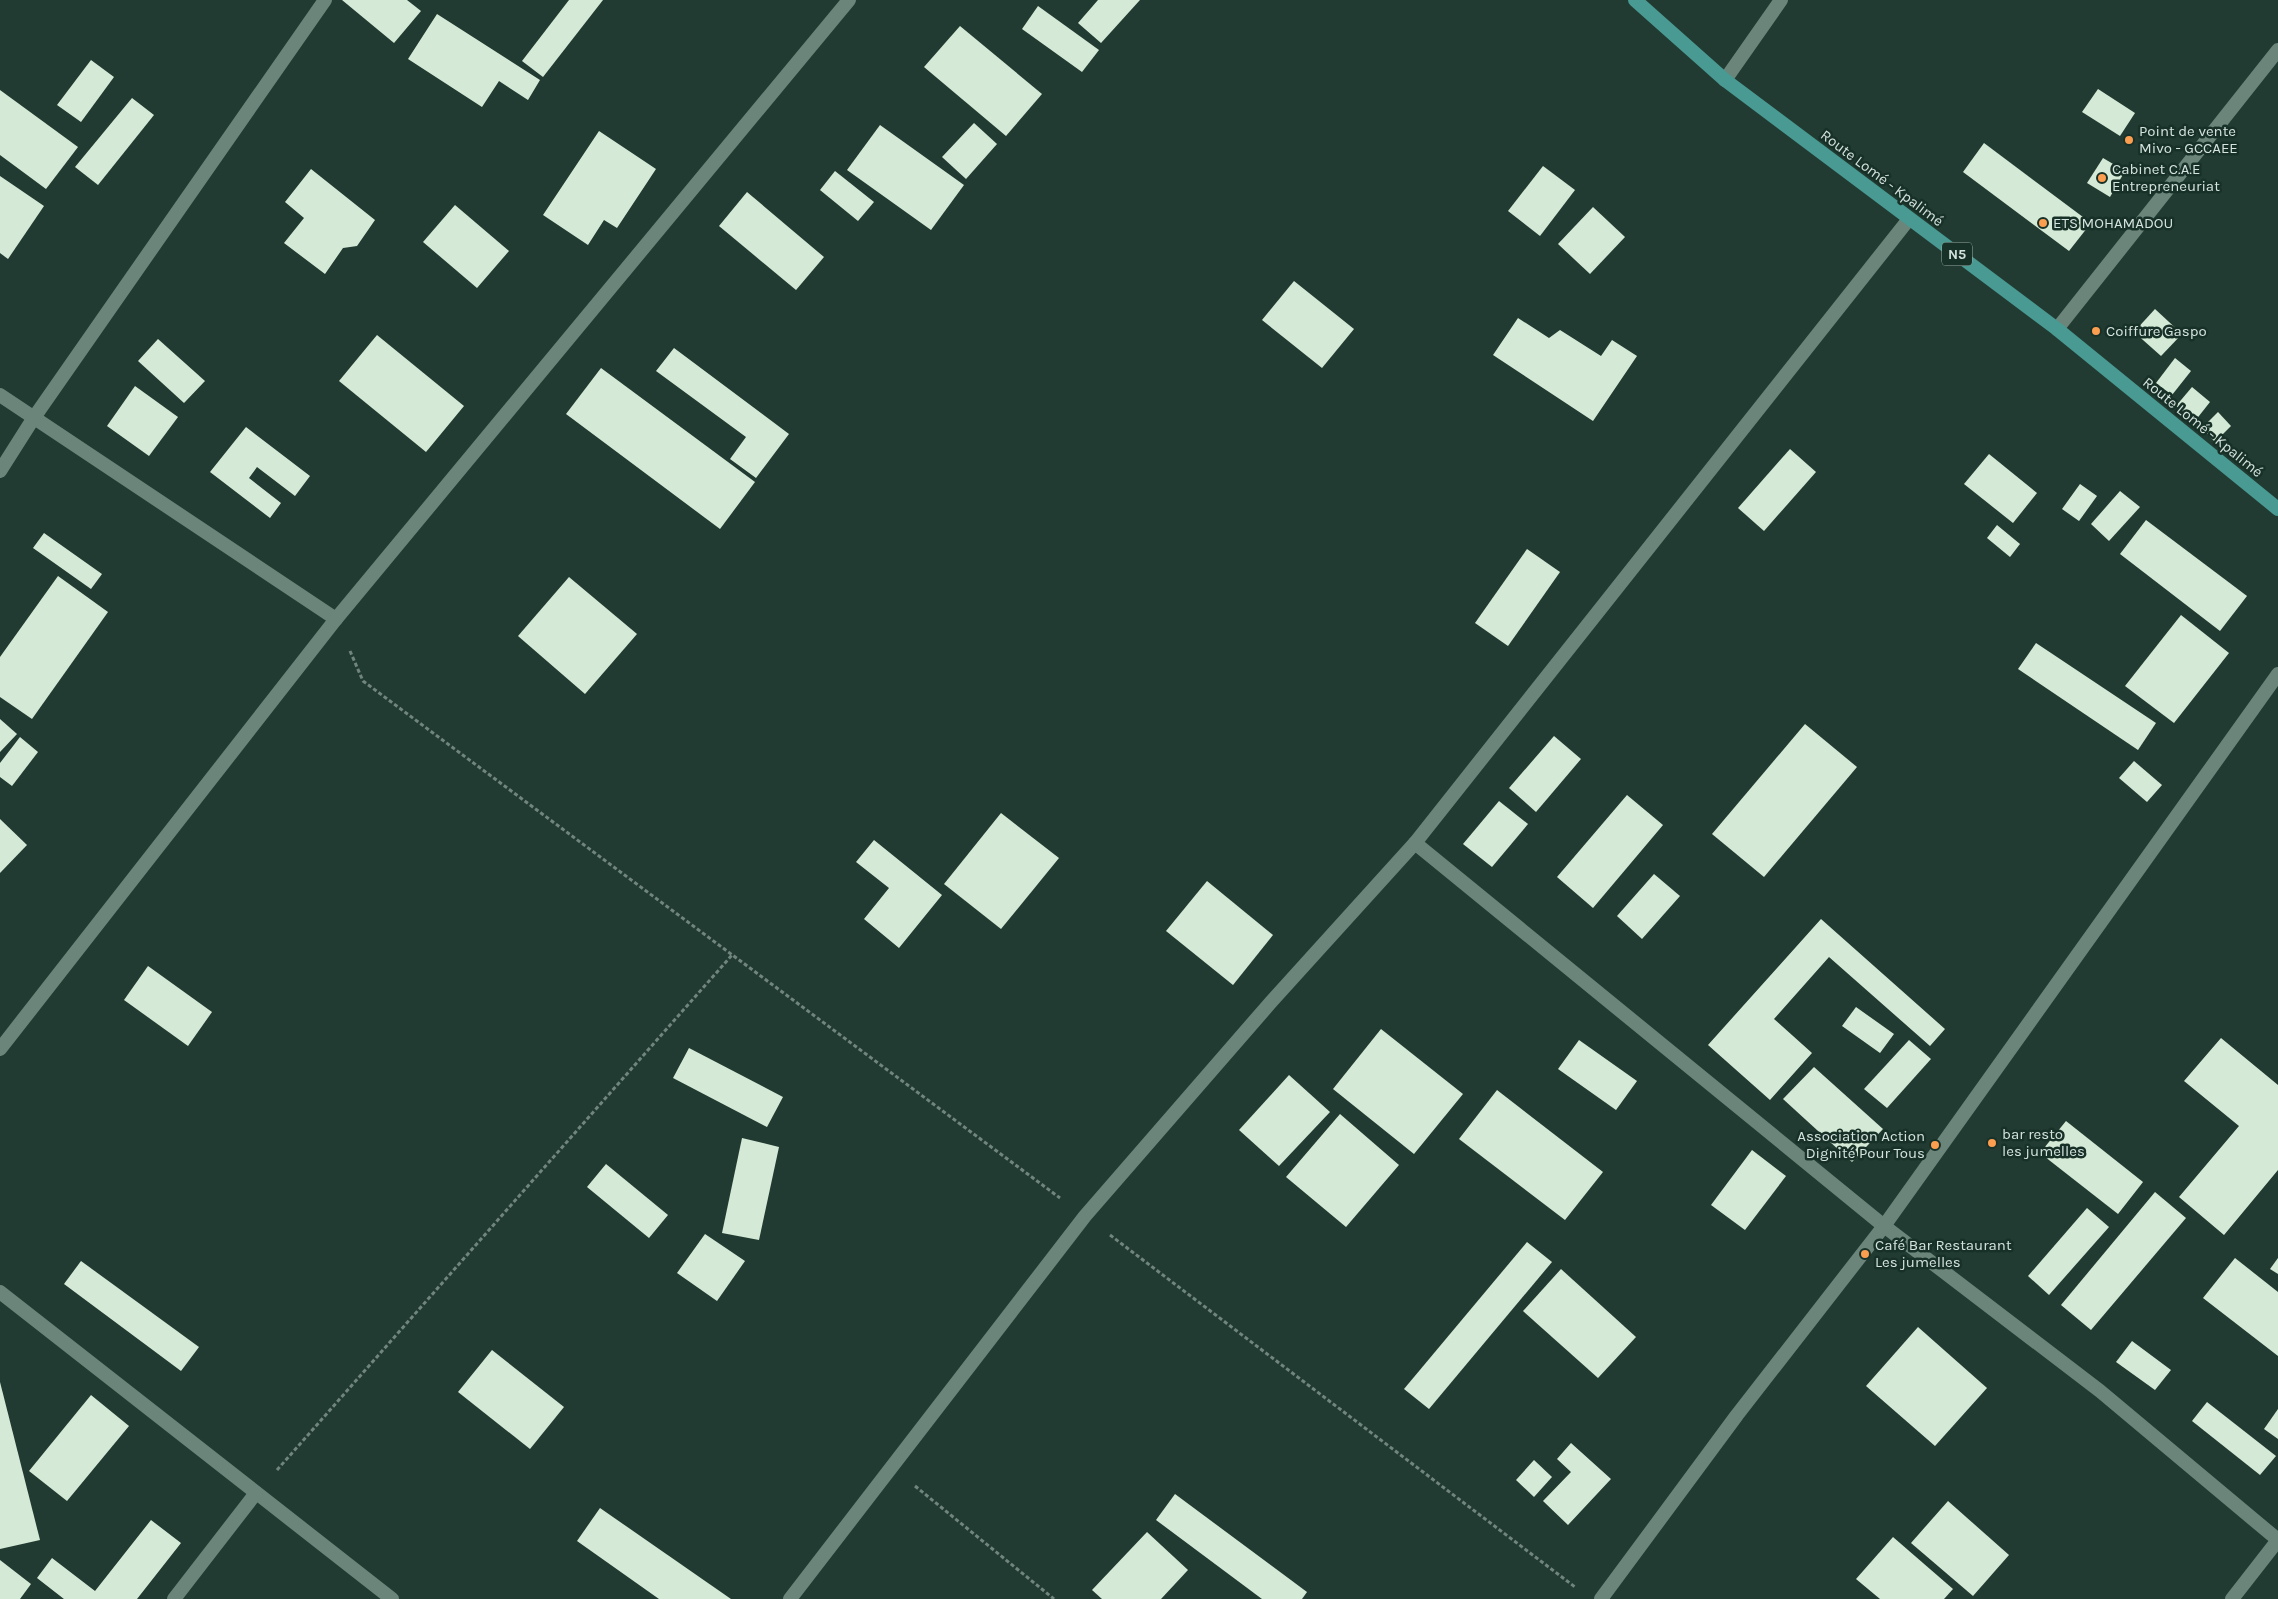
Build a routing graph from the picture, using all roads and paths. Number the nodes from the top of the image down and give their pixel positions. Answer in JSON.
{"nodes":[{"id":1,"x":325,"y":0,"type":"edge"},
{"id":2,"x":849,"y":0,"type":"edge"},
{"id":3,"x":1635,"y":0,"type":"edge"},
{"id":4,"x":1781,"y":0,"type":"edge"},
{"id":5,"x":2275,"y":58,"type":"edge"},
{"id":6,"x":1725,"y":80,"type":"junction"},
{"id":7,"x":1909,"y":219,"type":"junction"},
{"id":8,"x":2057,"y":329,"type":"junction"},
{"id":9,"x":0,"y":395,"type":"edge"},
{"id":10,"x":33,"y":419,"type":"junction"},
{"id":11,"x":0,"y":471,"type":"edge"},
{"id":12,"x":2278,"y":509,"type":"edge"},
{"id":13,"x":336,"y":619,"type":"junction"},
{"id":14,"x":2278,"y":674,"type":"edge"},
{"id":15,"x":1415,"y":843,"type":"junction"},
{"id":16,"x":732,"y":955,"type":"junction"},
{"id":17,"x":0,"y":1049,"type":"edge"},
{"id":18,"x":1085,"y":1216,"type":"junction"},
{"id":19,"x":1884,"y":1226,"type":"junction"},
{"id":20,"x":0,"y":1292,"type":"edge"},
{"id":21,"x":891,"y":1467,"type":"junction"},
{"id":22,"x":256,"y":1493,"type":"junction"},
{"id":23,"x":2278,"y":1540,"type":"edge"},
{"id":24,"x":1576,"y":1587,"type":"dead end"},
{"id":25,"x":174,"y":1599,"type":"edge"},
{"id":26,"x":392,"y":1599,"type":"edge"},
{"id":27,"x":790,"y":1599,"type":"edge"},
{"id":28,"x":1054,"y":1599,"type":"edge"},
{"id":29,"x":1601,"y":1599,"type":"edge"},
{"id":30,"x":2232,"y":1599,"type":"edge"}],
"edges":[{"from":1,"to":10,"type":"street"},
{"from":2,"to":13,"type":"street"},
{"from":3,"to":6,"type":"main road","name":"Route Lomé - Kpalimé","number":"N5"},
{"from":4,"to":6,"type":"street"},
{"from":5,"to":8,"type":"street"},
{"from":6,"to":7,"type":"main road","name":"Route Lomé - Kpalimé","number":"N5"},
{"from":7,"to":8,"type":"main road","name":"Route Lomé - Kpalimé","number":"N5"},
{"from":7,"to":15,"type":"street"},
{"from":8,"to":12,"type":"main road","name":"Route Lomé - Kpalimé","number":"N5"},
{"from":9,"to":10,"type":"street"},
{"from":10,"to":11,"type":"street"},
{"from":10,"to":13,"type":"street"},
{"from":13,"to":16,"type":"path"},
{"from":13,"to":17,"type":"street"},
{"from":14,"to":19,"type":"street"},
{"from":15,"to":18,"type":"street"},
{"from":15,"to":19,"type":"street"},
{"from":16,"to":18,"type":"path"},
{"from":16,"to":22,"type":"path"},
{"from":18,"to":21,"type":"street"},
{"from":18,"to":24,"type":"path"},
{"from":19,"to":23,"type":"street"},
{"from":19,"to":29,"type":"street"},
{"from":20,"to":22,"type":"street"},
{"from":21,"to":27,"type":"street"},
{"from":21,"to":28,"type":"path"},
{"from":22,"to":25,"type":"street"},
{"from":22,"to":26,"type":"street"},
{"from":23,"to":30,"type":"street"}]}
